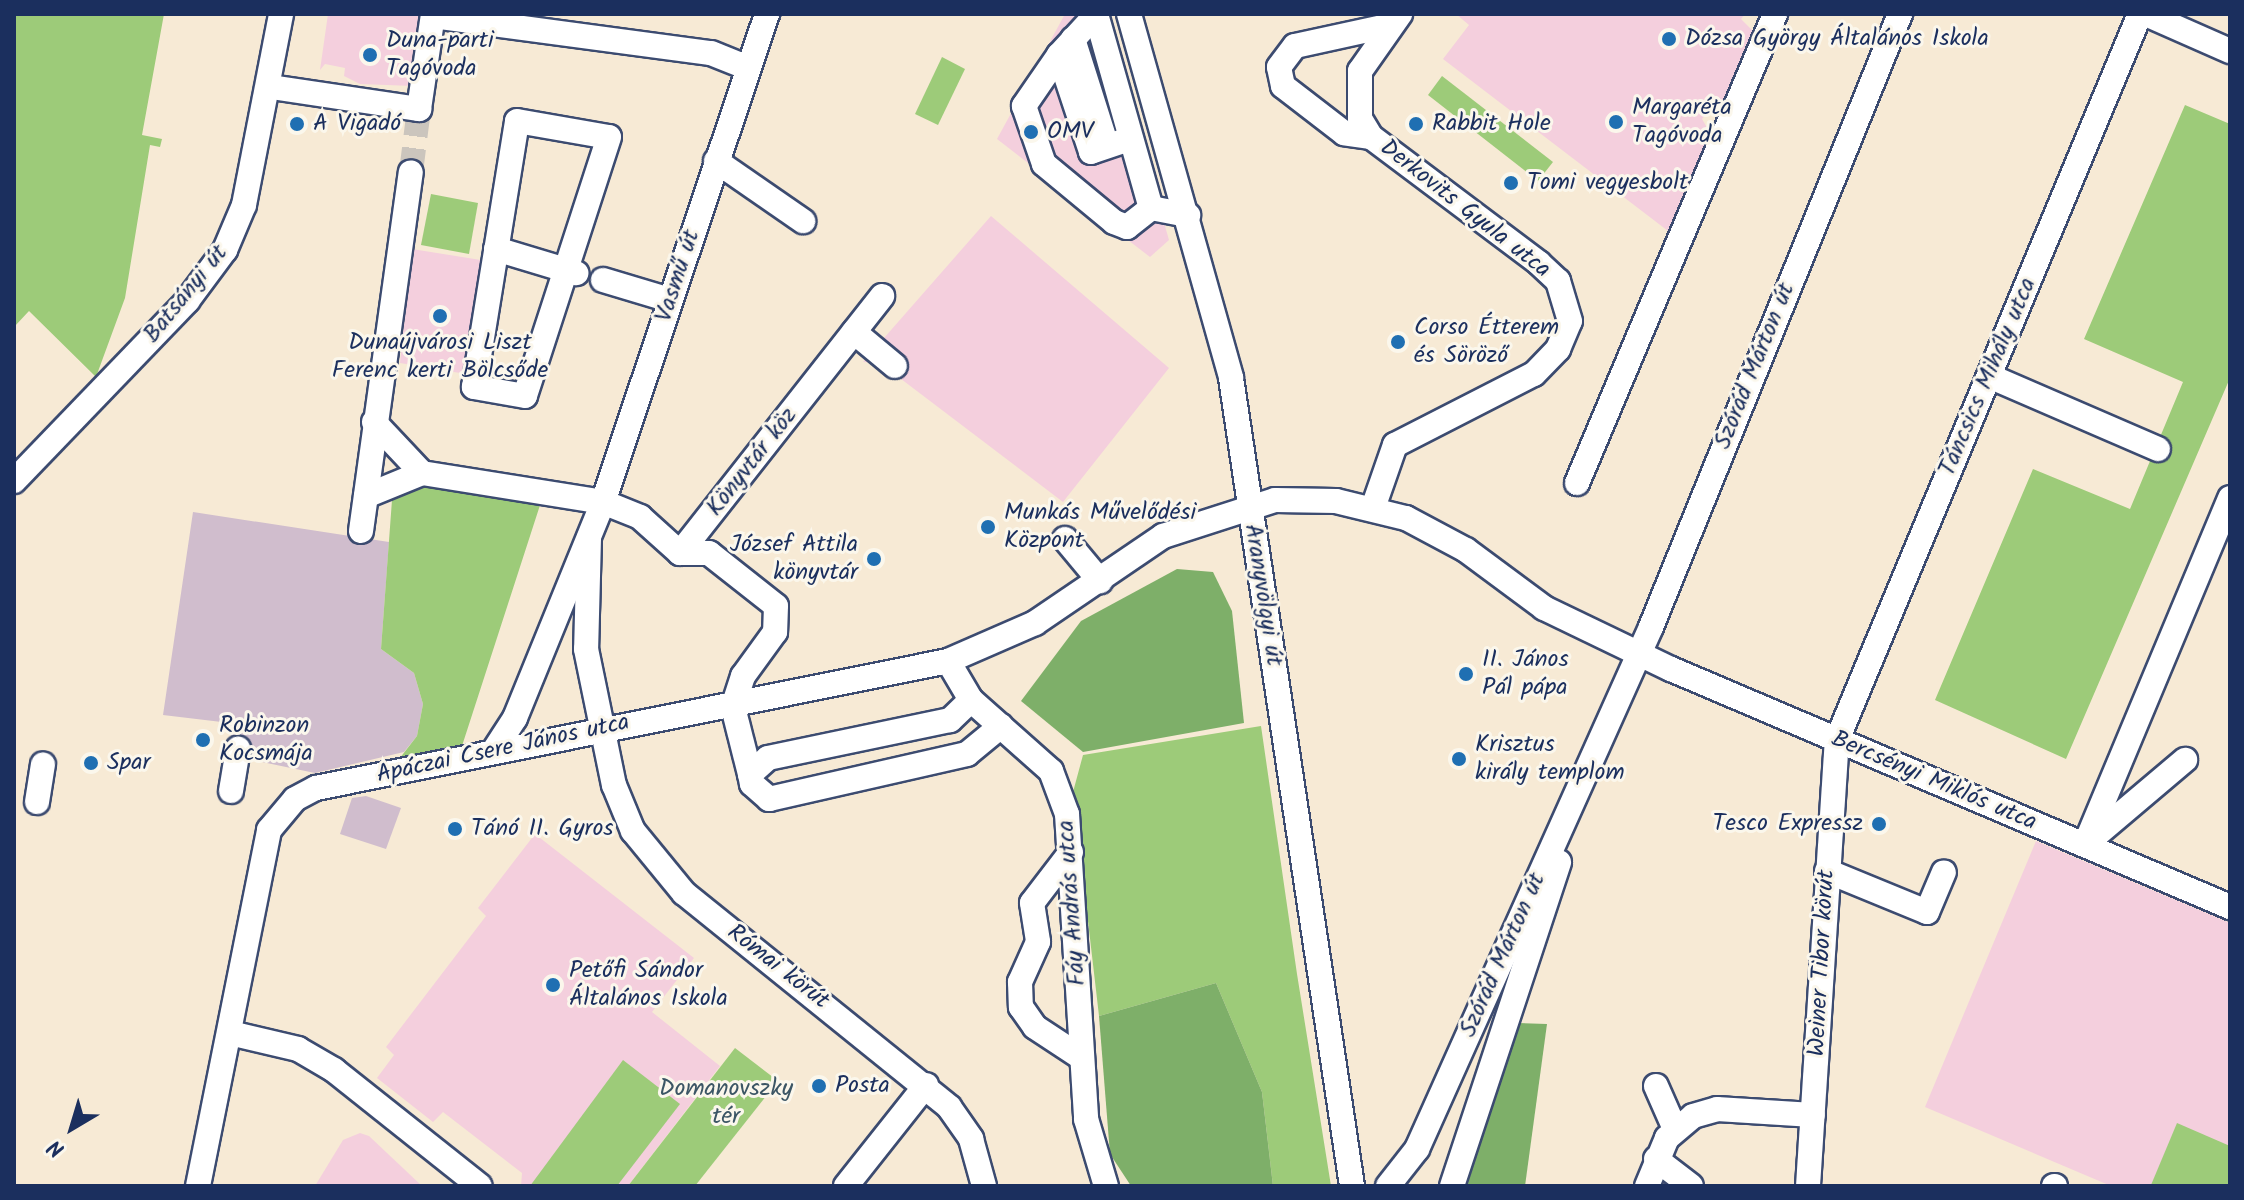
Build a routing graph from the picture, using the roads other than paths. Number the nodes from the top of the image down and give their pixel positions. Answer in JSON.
{"nodes":[{"id":1,"x":281,"y":14,"type":"edge"},
{"id":2,"x":767,"y":14,"type":"edge"},
{"id":3,"x":1129,"y":14,"type":"edge"},
{"id":4,"x":1775,"y":14,"type":"edge"},
{"id":5,"x":1900,"y":14,"type":"edge"},
{"id":6,"x":2140,"y":14,"type":"edge"},
{"id":7,"x":2146,"y":14,"type":"edge"},
{"id":8,"x":433,"y":15,"type":"edge"},
{"id":9,"x":1094,"y":16,"type":"edge"},
{"id":10,"x":1395,"y":20,"type":"edge"},
{"id":11,"x":1066,"y":47,"type":"junction"},
{"id":12,"x":2230,"y":51,"type":"edge"},
{"id":13,"x":748,"y":68,"type":"junction"},
{"id":14,"x":271,"y":87,"type":"junction"},
{"id":15,"x":1371,"y":137,"type":"junction"},
{"id":16,"x":1118,"y":143,"type":"junction"},
{"id":17,"x":716,"y":161,"type":"junction"},
{"id":18,"x":411,"y":172,"type":"tunnel mouth"},
{"id":19,"x":1151,"y":208,"type":"junction"},
{"id":20,"x":1188,"y":215,"type":"junction"},
{"id":21,"x":803,"y":221,"type":"dead end"},
{"id":22,"x":496,"y":249,"type":"junction"},
{"id":23,"x":571,"y":272,"type":"junction"},
{"id":24,"x":603,"y":280,"type":"dead end"},
{"id":25,"x":882,"y":296,"type":"dead end"},
{"id":26,"x":670,"y":300,"type":"junction"},
{"id":27,"x":854,"y":332,"type":"junction"},
{"id":28,"x":895,"y":366,"type":"dead end"},
{"id":29,"x":1989,"y":376,"type":"junction"},
{"id":30,"x":374,"y":422,"type":"junction"},
{"id":31,"x":2158,"y":449,"type":"dead end"},
{"id":32,"x":422,"y":473,"type":"junction"},
{"id":33,"x":14,"y":481,"type":"edge"},
{"id":34,"x":1577,"y":483,"type":"dead end"},
{"id":35,"x":366,"y":496,"type":"junction"},
{"id":36,"x":2230,"y":498,"type":"edge"},
{"id":37,"x":603,"y":502,"type":"junction"},
{"id":38,"x":1249,"y":504,"type":"junction"},
{"id":39,"x":1373,"y":508,"type":"junction"},
{"id":40,"x":361,"y":531,"type":"dead end"},
{"id":41,"x":589,"y":538,"type":"junction"},
{"id":42,"x":1065,"y":539,"type":"dead end"},
{"id":43,"x":680,"y":553,"type":"junction"},
{"id":44,"x":1100,"y":581,"type":"junction"},
{"id":45,"x":1639,"y":653,"type":"junction"},
{"id":46,"x":948,"y":661,"type":"junction"},
{"id":47,"x":971,"y":700,"type":"junction"},
{"id":48,"x":733,"y":707,"type":"junction"},
{"id":49,"x":1609,"y":718,"type":"junction"},
{"id":50,"x":1001,"y":726,"type":"junction"},
{"id":51,"x":602,"y":728,"type":"junction"},
{"id":52,"x":1837,"y":740,"type":"junction"},
{"id":53,"x":238,"y":749,"type":"dead end"},
{"id":54,"x":493,"y":752,"type":"junction"},
{"id":55,"x":2185,"y":760,"type":"dead end"},
{"id":56,"x":43,"y":764,"type":"dead end"},
{"id":57,"x":750,"y":774,"type":"junction"},
{"id":58,"x":231,"y":791,"type":"dead end"},
{"id":59,"x":37,"y":802,"type":"dead end"},
{"id":60,"x":2085,"y":845,"type":"junction"},
{"id":61,"x":1071,"y":852,"type":"junction"},
{"id":62,"x":1827,"y":871,"type":"junction"},
{"id":63,"x":1944,"y":872,"type":"dead end"},
{"id":64,"x":2230,"y":907,"type":"edge"},
{"id":65,"x":230,"y":1033,"type":"junction"},
{"id":66,"x":1082,"y":1058,"type":"junction"},
{"id":67,"x":926,"y":1085,"type":"junction"},
{"id":68,"x":1656,"y":1086,"type":"dead end"},
{"id":69,"x":1813,"y":1115,"type":"junction"},
{"id":70,"x":1675,"y":1129,"type":"junction"},
{"id":71,"x":1656,"y":1159,"type":"junction"},
{"id":72,"x":198,"y":1186,"type":"edge"},
{"id":73,"x":480,"y":1186,"type":"edge"},
{"id":74,"x":846,"y":1186,"type":"edge"},
{"id":75,"x":984,"y":1186,"type":"edge"},
{"id":76,"x":1106,"y":1186,"type":"edge"},
{"id":77,"x":1352,"y":1186,"type":"edge"},
{"id":78,"x":1388,"y":1186,"type":"edge"},
{"id":79,"x":1452,"y":1186,"type":"edge"},
{"id":80,"x":1647,"y":1186,"type":"edge"},
{"id":81,"x":1691,"y":1186,"type":"edge"},
{"id":82,"x":1808,"y":1186,"type":"edge"}],
"edges":[{"from":1,"to":14,"type":"street","name":"Batsányi út"},
{"from":2,"to":13,"type":"street","name":"Vasmű út"},
{"from":3,"to":20,"type":"street","name":"Aranyvölgyi út"},
{"from":4,"to":34,"type":"street"},
{"from":5,"to":45,"type":"street","name":"Szórád Márton út"},
{"from":6,"to":29,"type":"street","name":"Táncsics Mihály utca"},
{"from":7,"to":12,"type":"street"},
{"from":8,"to":13,"type":"street"},
{"from":8,"to":14,"type":"street"},
{"from":9,"to":11,"type":"street"},
{"from":9,"to":16,"type":"street"},
{"from":10,"to":15,"type":"street","name":"Derkovits Gyula utca"},
{"from":10,"to":15,"type":"street"},
{"from":11,"to":16,"type":"street"},
{"from":11,"to":19,"type":"street"},
{"from":13,"to":17,"type":"street","name":"Vasmű út"},
{"from":14,"to":33,"type":"street","name":"Batsányi út"},
{"from":15,"to":39,"type":"street","name":"Derkovits Gyula utca"},
{"from":16,"to":19,"type":"street"},
{"from":17,"to":21,"type":"street"},
{"from":17,"to":26,"type":"street","name":"Vasmű út"},
{"from":18,"to":30,"type":"street"},
{"from":19,"to":20,"type":"street"},
{"from":20,"to":38,"type":"street","name":"Aranyvölgyi út"},
{"from":22,"to":23,"type":"street"},
{"from":22,"to":23,"type":"street"},
{"from":22,"to":23,"type":"street"},
{"from":24,"to":26,"type":"street"},
{"from":25,"to":27,"type":"street","name":"Könyvtár köz"},
{"from":26,"to":37,"type":"street","name":"Vasmű út"},
{"from":27,"to":28,"type":"street"},
{"from":27,"to":43,"type":"street","name":"Könyvtár köz"},
{"from":29,"to":31,"type":"street"},
{"from":29,"to":52,"type":"street","name":"Táncsics Mihály utca"},
{"from":30,"to":32,"type":"street"},
{"from":30,"to":35,"type":"street"},
{"from":32,"to":35,"type":"street"},
{"from":32,"to":37,"type":"street"},
{"from":35,"to":40,"type":"street"},
{"from":36,"to":60,"type":"street"},
{"from":37,"to":41,"type":"street","name":"Vasmű út"},
{"from":37,"to":43,"type":"street"},
{"from":38,"to":39,"type":"street","name":"Apáczai Csere János utca"},
{"from":38,"to":44,"type":"street","name":"Apáczai Csere János utca"},
{"from":38,"to":77,"type":"street","name":"Aranyvölgyi út"},
{"from":39,"to":45,"type":"street","name":"Apáczai Csere János utca"},
{"from":41,"to":51,"type":"street","name":"Vasmű út"},
{"from":41,"to":54,"type":"street","name":"Vasmű út"},
{"from":42,"to":44,"type":"street"},
{"from":43,"to":48,"type":"street"},
{"from":44,"to":46,"type":"street","name":"Apáczai Csere János utca"},
{"from":45,"to":49,"type":"street","name":"Szórád Márton út"},
{"from":45,"to":52,"type":"street","name":"Bercsényi Miklós utca"},
{"from":46,"to":47,"type":"street","name":"Fáy András utca"},
{"from":46,"to":48,"type":"street","name":"Apáczai Csere János utca"},
{"from":47,"to":50,"type":"street","name":"Fáy András utca"},
{"from":47,"to":57,"type":"street"},
{"from":48,"to":51,"type":"street","name":"Apáczai Csere János utca"},
{"from":48,"to":57,"type":"street"},
{"from":49,"to":78,"type":"street","name":"Szórád Márton út"},
{"from":49,"to":79,"type":"street","name":"Szórád Márton út"},
{"from":50,"to":57,"type":"street"},
{"from":50,"to":61,"type":"street","name":"Fáy András utca"},
{"from":51,"to":54,"type":"street","name":"Apáczai Csere János utca"},
{"from":51,"to":67,"type":"street","name":"Római körút"},
{"from":52,"to":60,"type":"street","name":"Bercsényi Miklós utca"},
{"from":52,"to":62,"type":"street","name":"Weiner Tibor körút"},
{"from":53,"to":58,"type":"street"},
{"from":54,"to":65,"type":"street","name":"Apáczai Csere János utca"},
{"from":55,"to":60,"type":"street"},
{"from":56,"to":59,"type":"street"},
{"from":60,"to":64,"type":"street","name":"Bercsényi Miklós utca"},
{"from":61,"to":66,"type":"street","name":"Fáy András utca"},
{"from":61,"to":66,"type":"street"},
{"from":62,"to":63,"type":"street"},
{"from":62,"to":69,"type":"street","name":"Weiner Tibor körút"},
{"from":65,"to":72,"type":"street"},
{"from":65,"to":73,"type":"street"},
{"from":66,"to":76,"type":"street","name":"Fáy András utca"},
{"from":67,"to":74,"type":"street"},
{"from":67,"to":75,"type":"street","name":"Római körút"},
{"from":68,"to":70,"type":"street"},
{"from":69,"to":70,"type":"street"},
{"from":69,"to":82,"type":"street","name":"Weiner Tibor körút"},
{"from":70,"to":71,"type":"street"},
{"from":71,"to":80,"type":"street"},
{"from":71,"to":81,"type":"street"}]}
